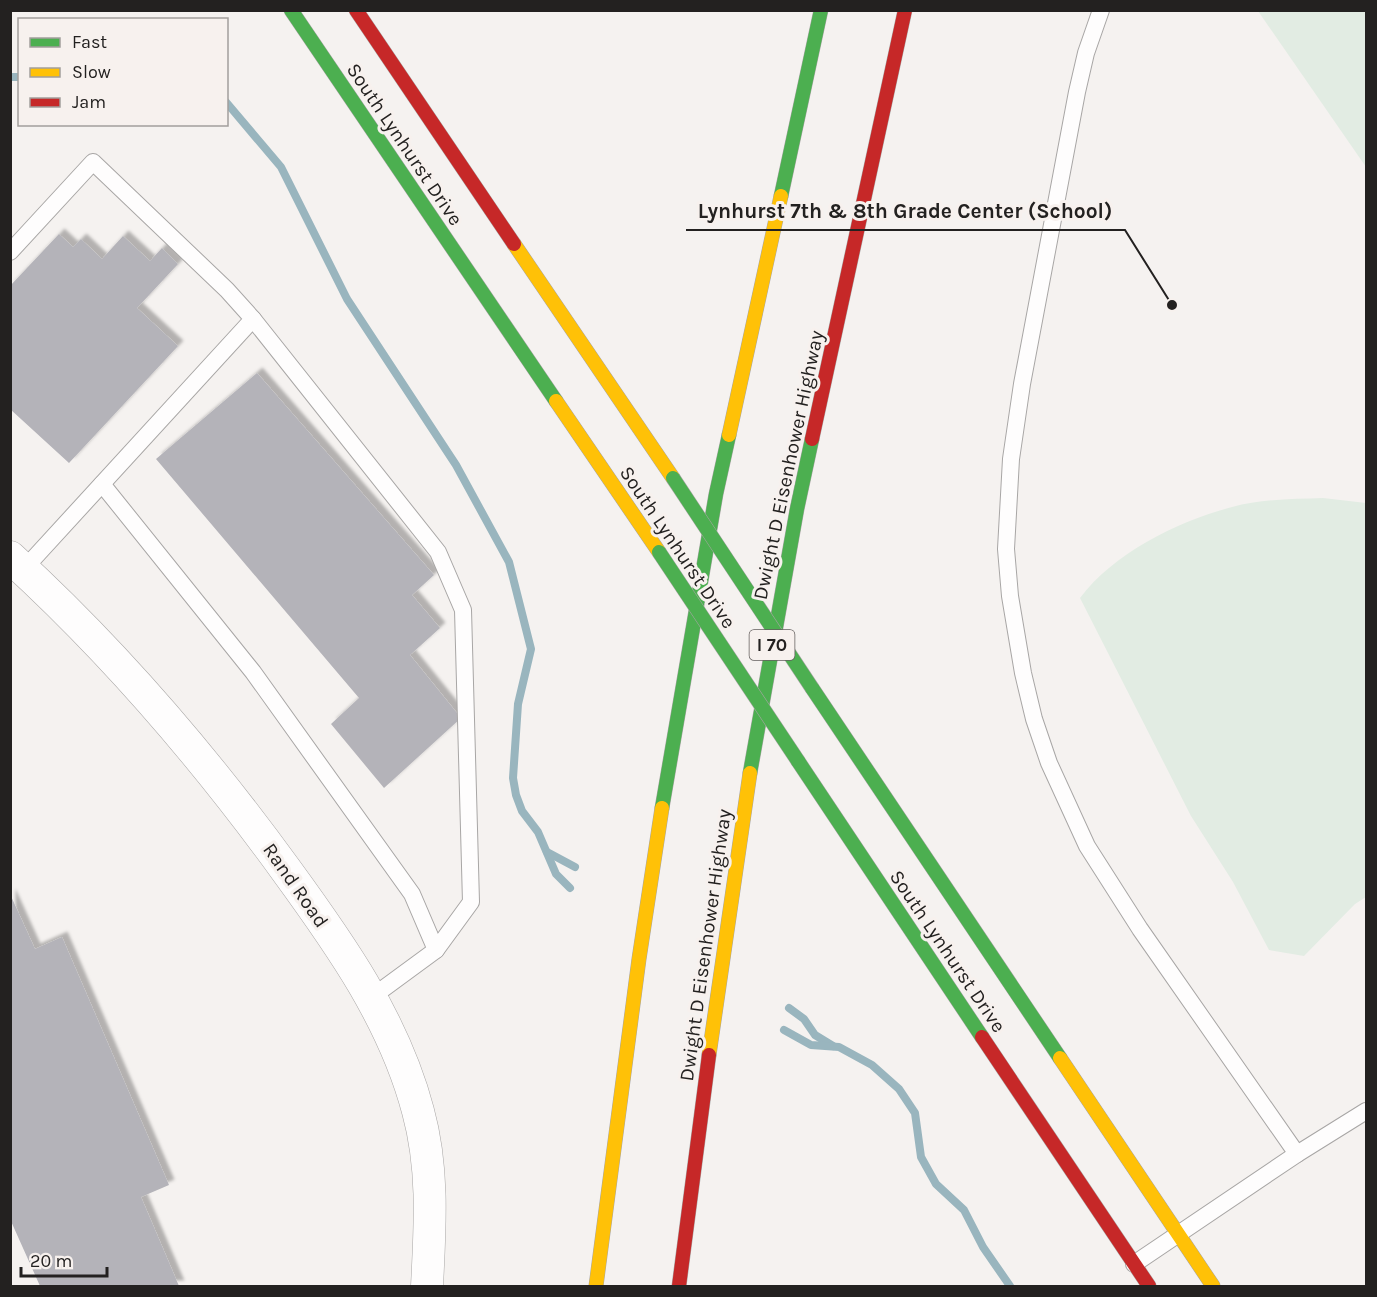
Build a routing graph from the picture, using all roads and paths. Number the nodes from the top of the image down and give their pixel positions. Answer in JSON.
{"nodes":[{"id":1,"x":291,"y":10,"type":"edge"},
{"id":2,"x":356,"y":10,"type":"edge"},
{"id":3,"x":821,"y":10,"type":"edge"},
{"id":4,"x":905,"y":10,"type":"edge"},
{"id":5,"x":1101,"y":10,"type":"edge"},
{"id":6,"x":10,"y":252,"type":"edge"},
{"id":7,"x":253,"y":319,"type":"junction"},
{"id":8,"x":102,"y":484,"type":"junction"},
{"id":9,"x":17,"y":563,"type":"edge"},
{"id":10,"x":436,"y":950,"type":"junction"},
{"id":11,"x":372,"y":997,"type":"junction"},
{"id":12,"x":1366,"y":1111,"type":"edge"},
{"id":13,"x":1297,"y":1154,"type":"junction"},
{"id":14,"x":1178,"y":1235,"type":"junction"},
{"id":15,"x":1134,"y":1264,"type":"junction"},
{"id":16,"x":427,"y":1287,"type":"edge"},
{"id":17,"x":596,"y":1287,"type":"edge"},
{"id":18,"x":679,"y":1287,"type":"edge"},
{"id":19,"x":1149,"y":1287,"type":"edge"},
{"id":20,"x":1213,"y":1287,"type":"edge"}],
"edges":[{"from":1,"to":15,"type":"main road","name":"South Lynhurst Drive","bridge":true},
{"from":2,"to":14,"type":"main road","name":"South Lynhurst Drive","bridge":true},
{"from":3,"to":17,"type":"main road"},
{"from":4,"to":18,"type":"main road","name":"Dwight D Eisenhower Highway","number":"I 70"},
{"from":5,"to":13,"type":"lane"},
{"from":6,"to":7,"type":"lane"},
{"from":7,"to":8,"type":"lane"},
{"from":7,"to":10,"type":"lane"},
{"from":8,"to":9,"type":"lane"},
{"from":8,"to":10,"type":"lane"},
{"from":9,"to":11,"type":"street","name":"Rand Road"},
{"from":10,"to":11,"type":"lane"},
{"from":11,"to":16,"type":"street","name":"Rand Road"},
{"from":12,"to":13,"type":"lane"},
{"from":13,"to":14,"type":"lane"},
{"from":14,"to":15,"type":"lane"},
{"from":14,"to":20,"type":"main road","name":"South Lynhurst Drive"},
{"from":15,"to":19,"type":"main road","name":"South Lynhurst Drive"}]}
